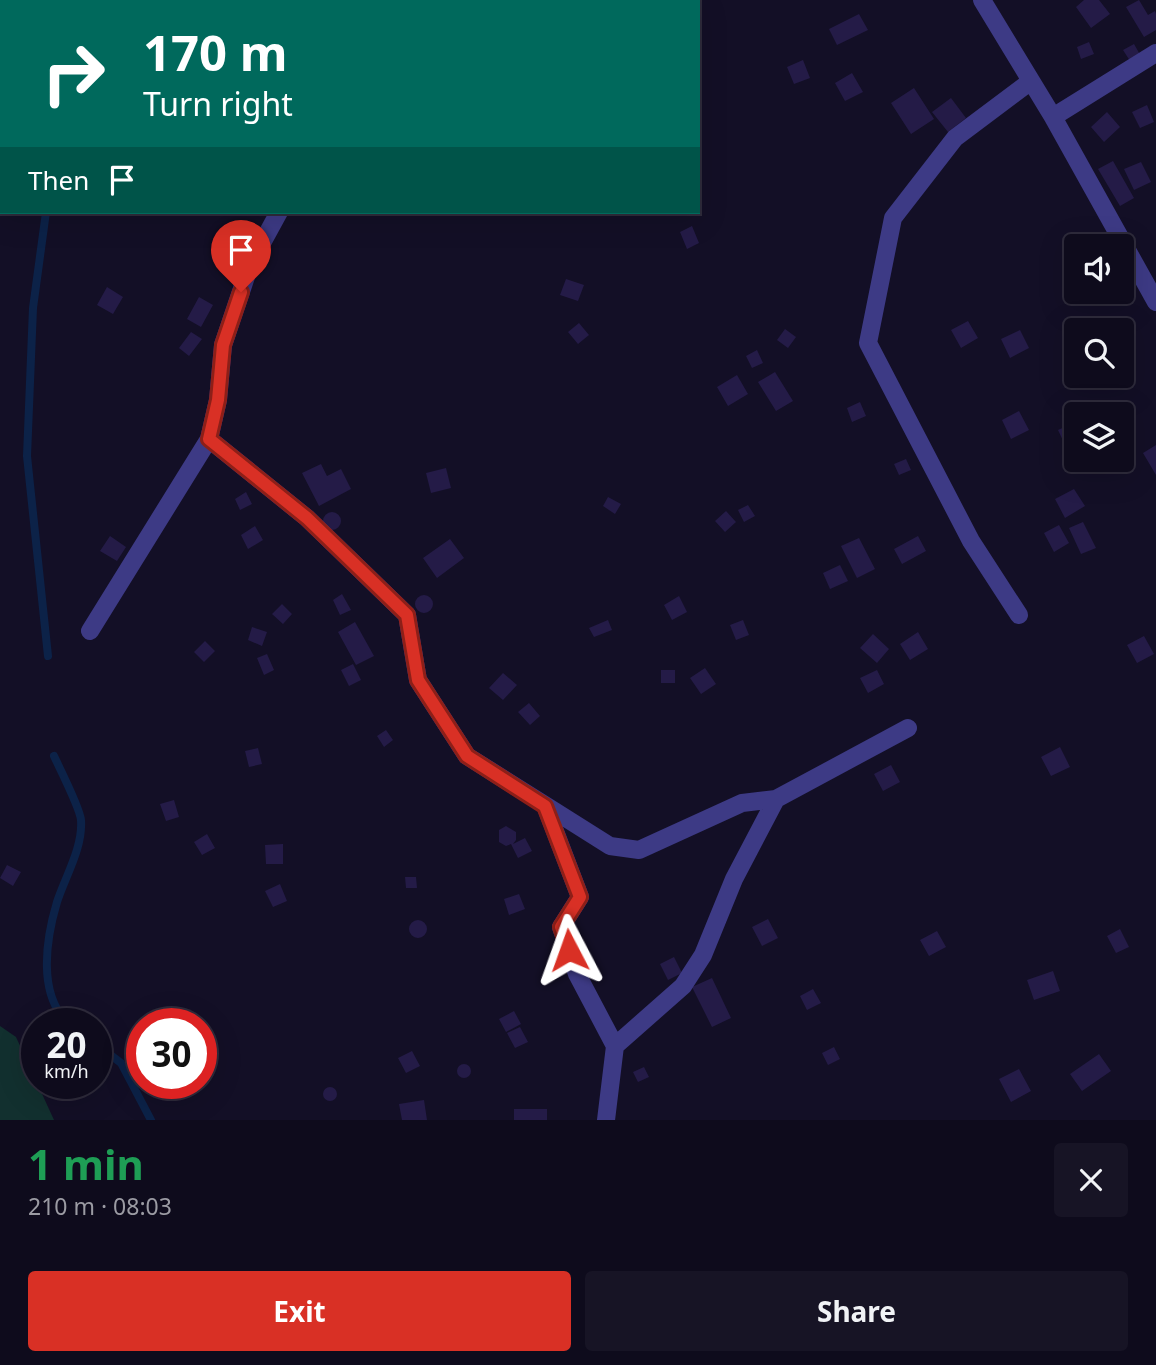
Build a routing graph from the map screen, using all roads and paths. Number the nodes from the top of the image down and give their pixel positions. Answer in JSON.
{"nodes":[{"id":1,"x":982,"y":0,"type":"edge"},
{"id":2,"x":1156,"y":53,"type":"edge"},
{"id":3,"x":1031,"y":81,"type":"junction"},
{"id":4,"x":1053,"y":117,"type":"junction"},
{"id":5,"x":278,"y":214,"type":"edge"},
{"id":6,"x":1156,"y":302,"type":"edge"},
{"id":7,"x":209,"y":439,"type":"junction"},
{"id":8,"x":1019,"y":615,"type":"dead end"},
{"id":9,"x":90,"y":631,"type":"dead end"},
{"id":10,"x":908,"y":728,"type":"dead end"},
{"id":11,"x":776,"y":799,"type":"junction"},
{"id":12,"x":545,"y":806,"type":"junction"},
{"id":13,"x":615,"y":1046,"type":"junction"},
{"id":14,"x":606,"y":1120,"type":"edge"}],
"edges":[{"from":1,"to":3,"type":"street"},
{"from":2,"to":4,"type":"street"},
{"from":3,"to":4,"type":"street"},
{"from":3,"to":8,"type":"street"},
{"from":4,"to":6,"type":"street"},
{"from":5,"to":7,"type":"street"},
{"from":7,"to":9,"type":"street"},
{"from":7,"to":12,"type":"street"},
{"from":10,"to":11,"type":"street"},
{"from":11,"to":12,"type":"street"},
{"from":11,"to":13,"type":"street"},
{"from":12,"to":13,"type":"street"},
{"from":13,"to":14,"type":"street"}]}
